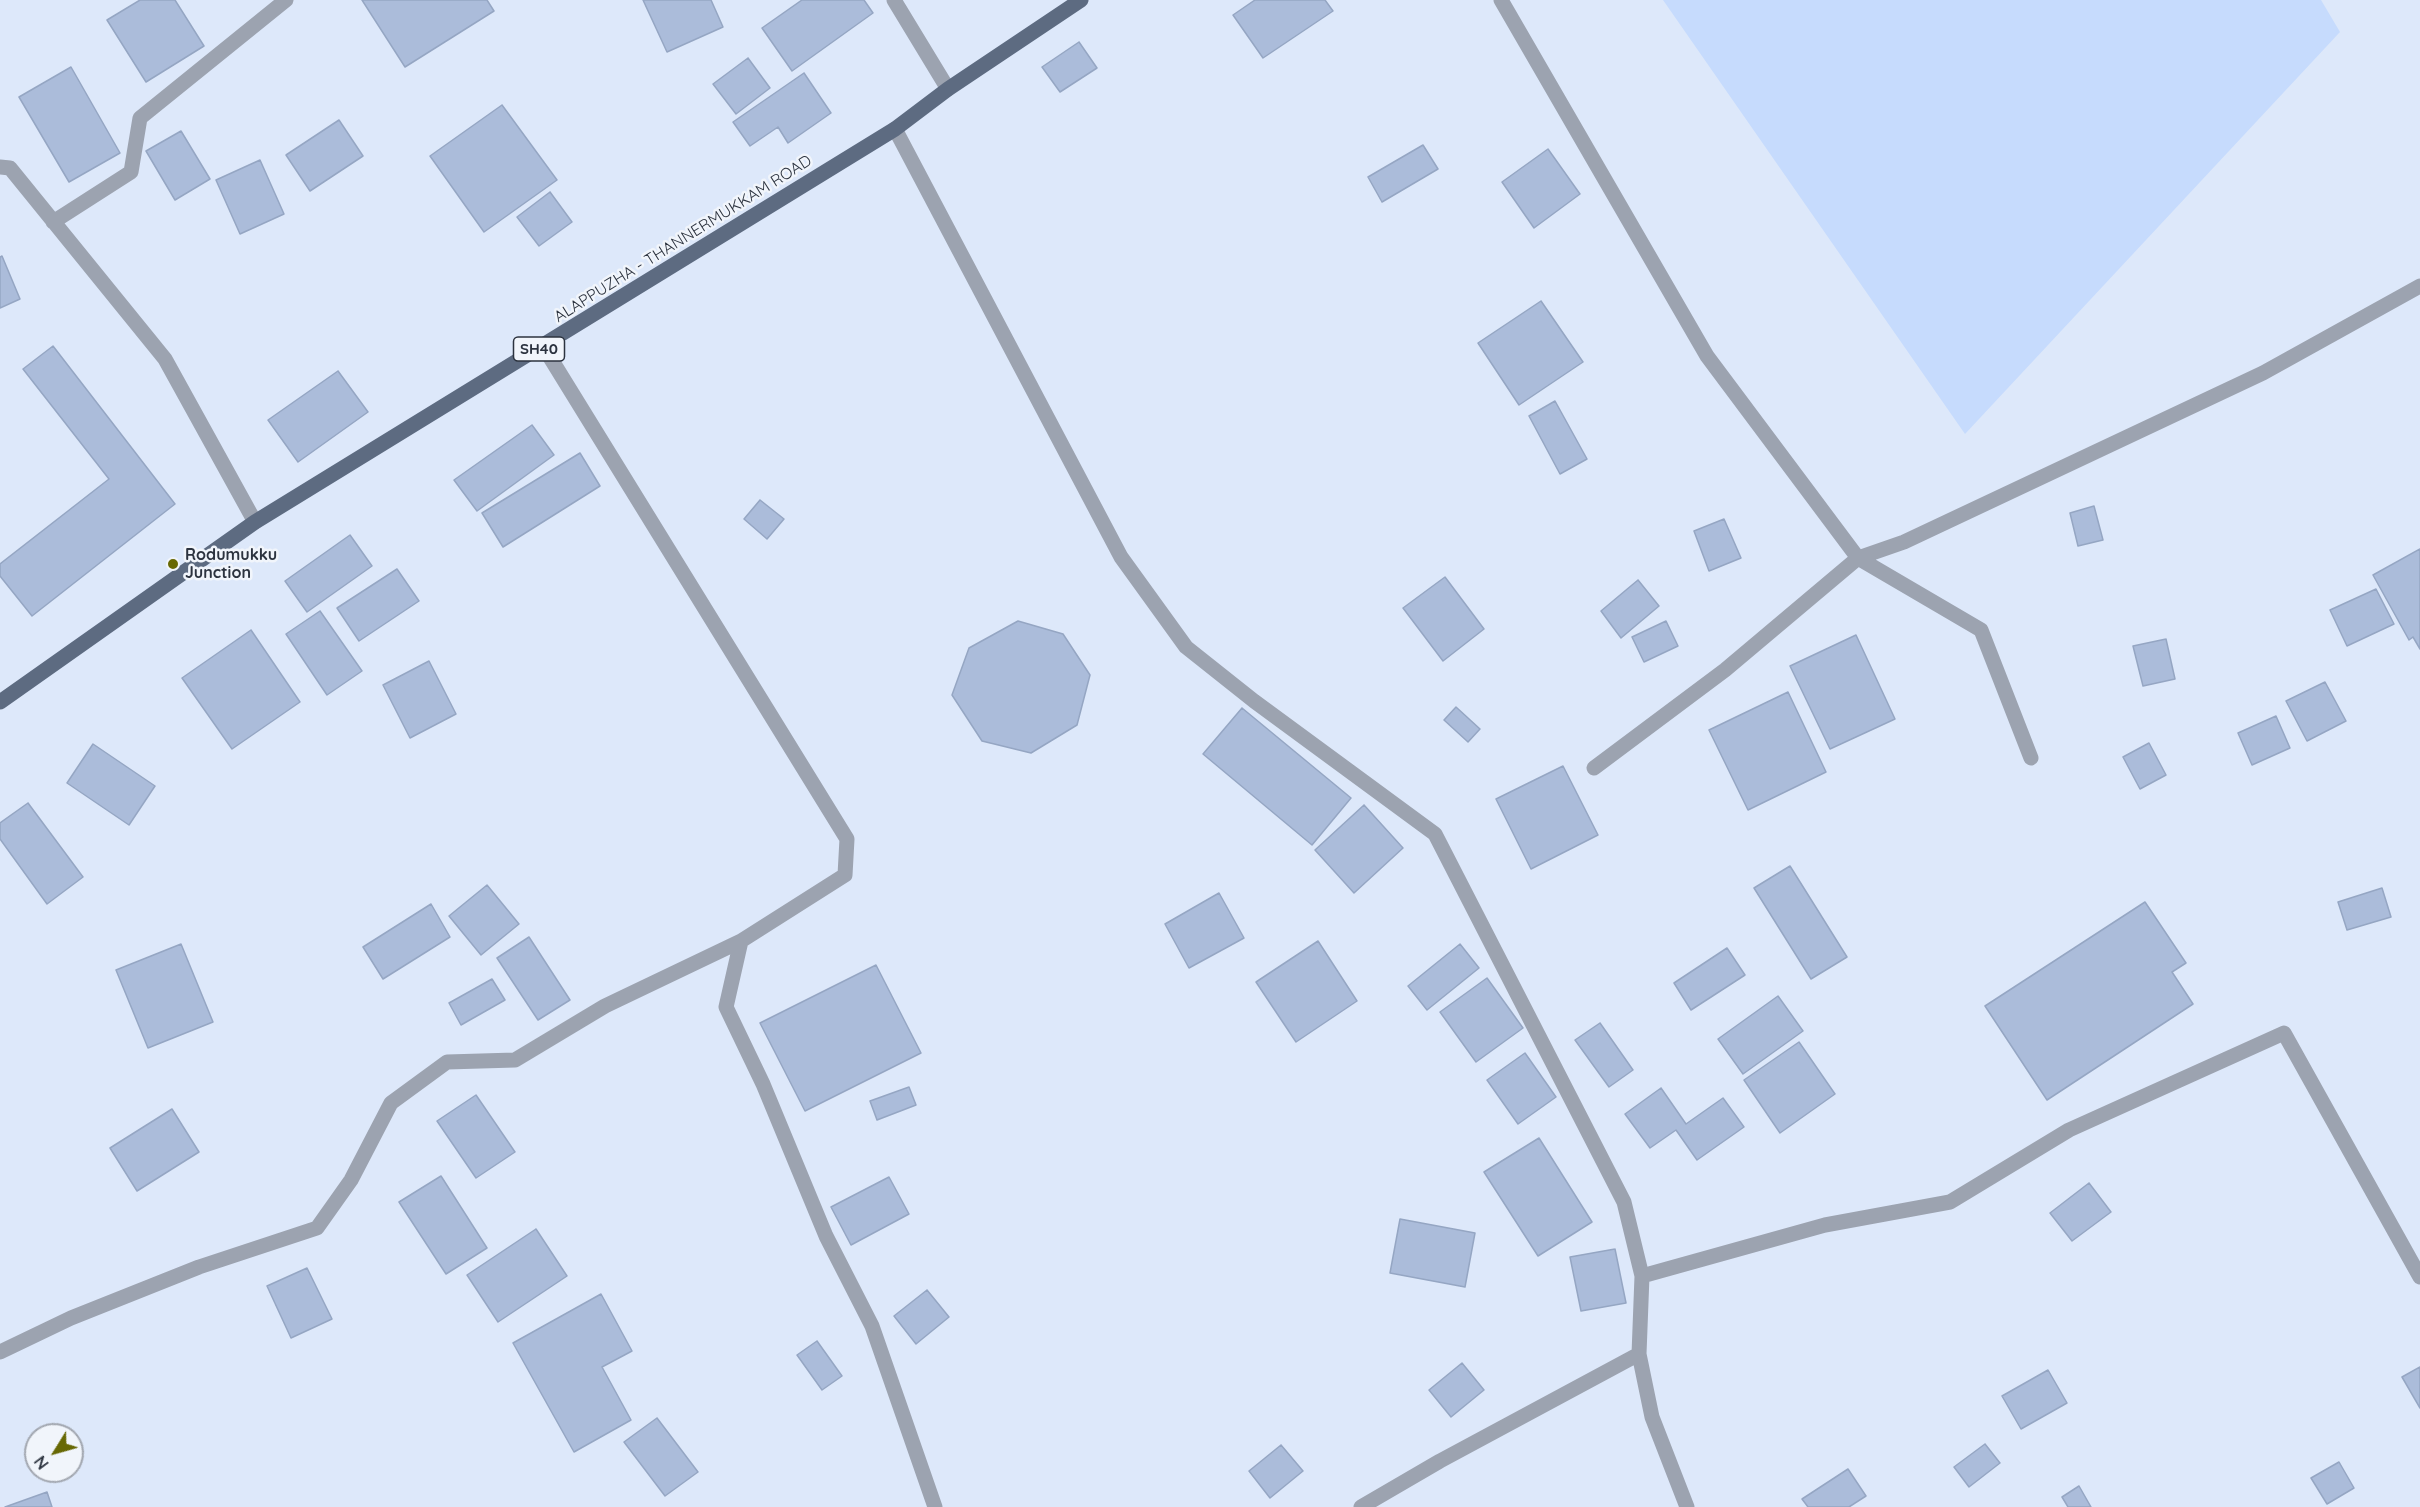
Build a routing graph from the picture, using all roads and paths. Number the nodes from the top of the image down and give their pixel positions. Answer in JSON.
{"nodes":[{"id":1,"x":285,"y":0,"type":"edge"},
{"id":2,"x":894,"y":0,"type":"edge"},
{"id":3,"x":1081,"y":0,"type":"edge"},
{"id":4,"x":1501,"y":0,"type":"edge"},
{"id":5,"x":948,"y":89,"type":"junction"},
{"id":6,"x":895,"y":129,"type":"junction"},
{"id":7,"x":0,"y":166,"type":"edge"},
{"id":8,"x":53,"y":222,"type":"junction"},
{"id":9,"x":2420,"y":286,"type":"edge"},
{"id":10,"x":543,"y":346,"type":"junction"},
{"id":11,"x":255,"y":522,"type":"junction"},
{"id":12,"x":1858,"y":558,"type":"junction"},
{"id":13,"x":0,"y":702,"type":"edge"},
{"id":14,"x":2031,"y":758,"type":"dead end"},
{"id":15,"x":1594,"y":768,"type":"dead end"},
{"id":16,"x":741,"y":941,"type":"junction"},
{"id":17,"x":1642,"y":1276,"type":"junction"},
{"id":18,"x":2420,"y":1277,"type":"edge"},
{"id":19,"x":0,"y":1352,"type":"edge"},
{"id":20,"x":1639,"y":1354,"type":"junction"},
{"id":21,"x":930,"y":1505,"type":"edge"},
{"id":22,"x":1361,"y":1507,"type":"edge"},
{"id":23,"x":1687,"y":1507,"type":"edge"}],
"edges":[{"from":1,"to":8,"type":"street"},
{"from":2,"to":5,"type":"street"},
{"from":3,"to":5,"type":"main road","name":"ALAPPUZHA - THANNERMUKKAM ROAD","number":"SH40"},
{"from":4,"to":12,"type":"street"},
{"from":5,"to":6,"type":"main road","name":"ALAPPUZHA - THANNERMUKKAM ROAD","number":"SH40"},
{"from":6,"to":10,"type":"main road","name":"ALAPPUZHA - THANNERMUKKAM ROAD","number":"SH40"},
{"from":6,"to":17,"type":"street"},
{"from":7,"to":8,"type":"street"},
{"from":8,"to":11,"type":"street"},
{"from":9,"to":12,"type":"street"},
{"from":10,"to":11,"type":"main road","name":"ALAPPUZHA - THANNERMUKKAM ROAD","number":"SH40"},
{"from":10,"to":16,"type":"street"},
{"from":11,"to":13,"type":"main road","name":"ALAPPUZHA - THANNERMUKKAM ROAD","number":"SH40"},
{"from":12,"to":14,"type":"street"},
{"from":12,"to":15,"type":"street"},
{"from":16,"to":19,"type":"street"},
{"from":16,"to":21,"type":"street"},
{"from":17,"to":18,"type":"street"},
{"from":17,"to":20,"type":"street"},
{"from":20,"to":22,"type":"street"},
{"from":20,"to":23,"type":"street"}]}
